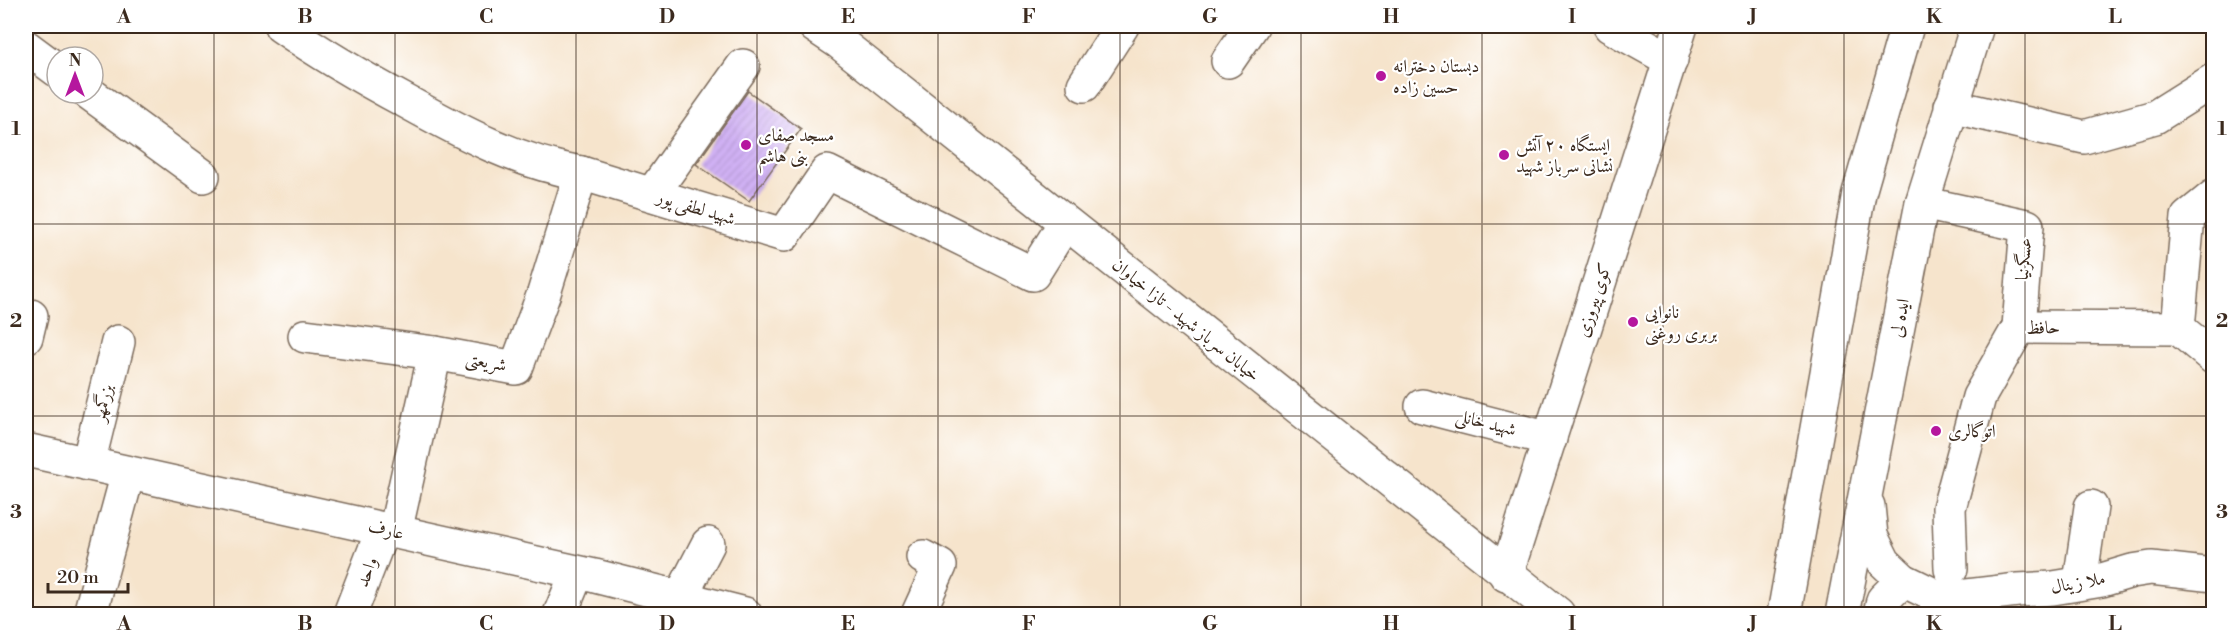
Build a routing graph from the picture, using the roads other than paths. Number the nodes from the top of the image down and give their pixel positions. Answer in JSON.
{"nodes":[{"id":1,"x":281,"y":26,"type":"edge"},
{"id":2,"x":1122,"y":26,"type":"edge"},
{"id":3,"x":1252,"y":26,"type":"edge"},
{"id":4,"x":1610,"y":26,"type":"edge"},
{"id":5,"x":1681,"y":26,"type":"edge"},
{"id":6,"x":1907,"y":26,"type":"edge"},
{"id":7,"x":1977,"y":26,"type":"edge"},
{"id":8,"x":834,"y":31,"type":"edge"},
{"id":9,"x":26,"y":47,"type":"edge"},
{"id":10,"x":1671,"y":60,"type":"junction"},
{"id":11,"x":45,"y":61,"type":"edge"},
{"id":12,"x":1228,"y":61,"type":"dead end"},
{"id":13,"x":742,"y":66,"type":"dead end"},
{"id":14,"x":2214,"y":80,"type":"edge"},
{"id":15,"x":1084,"y":85,"type":"dead end"},
{"id":16,"x":105,"y":105,"type":"edge"},
{"id":17,"x":1951,"y":106,"type":"junction"},
{"id":18,"x":581,"y":173,"type":"junction"},
{"id":19,"x":203,"y":176,"type":"dead end"},
{"id":20,"x":652,"y":195,"type":"junction"},
{"id":21,"x":2214,"y":196,"type":"edge"},
{"id":22,"x":1922,"y":203,"type":"junction"},
{"id":23,"x":1065,"y":223,"type":"junction"},
{"id":24,"x":2019,"y":327,"type":"junction"},
{"id":25,"x":2178,"y":328,"type":"junction"},
{"id":26,"x":305,"y":336,"type":"dead end"},
{"id":27,"x":118,"y":342,"type":"dead end"},
{"id":28,"x":435,"y":353,"type":"junction"},
{"id":29,"x":2214,"y":358,"type":"edge"},
{"id":30,"x":1422,"y":406,"type":"dead end"},
{"id":31,"x":1550,"y":439,"type":"junction"},
{"id":32,"x":26,"y":450,"type":"edge"},
{"id":33,"x":88,"y":464,"type":"junction"},
{"id":34,"x":128,"y":472,"type":"junction"},
{"id":35,"x":1866,"y":486,"type":"junction"},
{"id":36,"x":2091,"y":507,"type":"dead end"},
{"id":37,"x":389,"y":531,"type":"junction"},
{"id":38,"x":708,"y":544,"type":"dead end"},
{"id":39,"x":923,"y":557,"type":"dead end"},
{"id":40,"x":577,"y":573,"type":"junction"},
{"id":41,"x":1506,"y":575,"type":"junction"},
{"id":42,"x":2214,"y":575,"type":"edge"},
{"id":43,"x":1904,"y":580,"type":"junction"},
{"id":44,"x":2080,"y":582,"type":"junction"},
{"id":45,"x":1941,"y":594,"type":"edge"},
{"id":46,"x":680,"y":598,"type":"junction"},
{"id":47,"x":1781,"y":608,"type":"edge"},
{"id":48,"x":90,"y":615,"type":"edge"},
{"id":49,"x":350,"y":615,"type":"edge"},
{"id":50,"x":560,"y":615,"type":"edge"},
{"id":51,"x":745,"y":615,"type":"edge"},
{"id":52,"x":918,"y":615,"type":"edge"},
{"id":53,"x":1558,"y":615,"type":"edge"},
{"id":54,"x":1842,"y":615,"type":"edge"},
{"id":55,"x":1880,"y":615,"type":"edge"}],
"edges":[{"from":1,"to":18,"type":"main road","name":"شهید لطفی پور"},
{"from":2,"to":15,"type":"main road"},
{"from":3,"to":12,"type":"main road"},
{"from":4,"to":10,"type":"main road"},
{"from":5,"to":10,"type":"main road","name":"کوی پیروزی"},
{"from":6,"to":47,"type":"main road"},
{"from":7,"to":17,"type":"main road","name":"ایده لى"},
{"from":8,"to":23,"type":"main road","name":"خیابان سرباز شهید - تازا خیاوان"},
{"from":9,"to":11,"type":"main road"},
{"from":10,"to":31,"type":"main road","name":"کوی پیروزی"},
{"from":13,"to":20,"type":"main road"},
{"from":14,"to":17,"type":"main road"},
{"from":16,"to":19,"type":"main road"},
{"from":17,"to":22,"type":"main road","name":"ایده لى"},
{"from":18,"to":20,"type":"main road","name":"شهید لطفی پور"},
{"from":18,"to":28,"type":"main road","name":"شریعتی"},
{"from":20,"to":23,"type":"main road","name":"شهید لطفی پور"},
{"from":21,"to":25,"type":"main road"},
{"from":22,"to":24,"type":"main road","name":"عسگرنیا"},
{"from":22,"to":35,"type":"main road","name":"ایده لى"},
{"from":23,"to":41,"type":"main road","name":"خیابان سرباز شهید - تازا خیاوان"},
{"from":24,"to":25,"type":"main road","name":"حافظ"},
{"from":24,"to":45,"type":"main road","name":"حافظ"},
{"from":25,"to":29,"type":"main road"},
{"from":26,"to":28,"type":"main road"},
{"from":27,"to":33,"type":"main road","name":"بزرگمهر"},
{"from":28,"to":37,"type":"main road"},
{"from":30,"to":31,"type":"main road","name":"شهید خانلی"},
{"from":31,"to":41,"type":"main road","name":"کوی پیروزی"},
{"from":32,"to":33,"type":"main road","name":"عارف"},
{"from":33,"to":34,"type":"main road","name":"عارف"},
{"from":34,"to":37,"type":"main road","name":"عارف"},
{"from":34,"to":48,"type":"main road"},
{"from":35,"to":43,"type":"main road"},
{"from":35,"to":54,"type":"main road","name":"ایده لى"},
{"from":36,"to":44,"type":"main road"},
{"from":37,"to":40,"type":"main road","name":"عارف"},
{"from":37,"to":49,"type":"main road","name":"واحد"},
{"from":38,"to":46,"type":"main road"},
{"from":39,"to":52,"type":"main road"},
{"from":40,"to":46,"type":"main road","name":"عارف"},
{"from":40,"to":50,"type":"main road"},
{"from":41,"to":53,"type":"main road","name":"خیابان سرباز شهید - تازا خیاوان"},
{"from":42,"to":44,"type":"main road","name":"ملا زینال"},
{"from":43,"to":45,"type":"main road"},
{"from":43,"to":55,"type":"main road"},
{"from":44,"to":45,"type":"main road","name":"ملا زینال"},
{"from":46,"to":51,"type":"main road","name":"عارف"}]}
